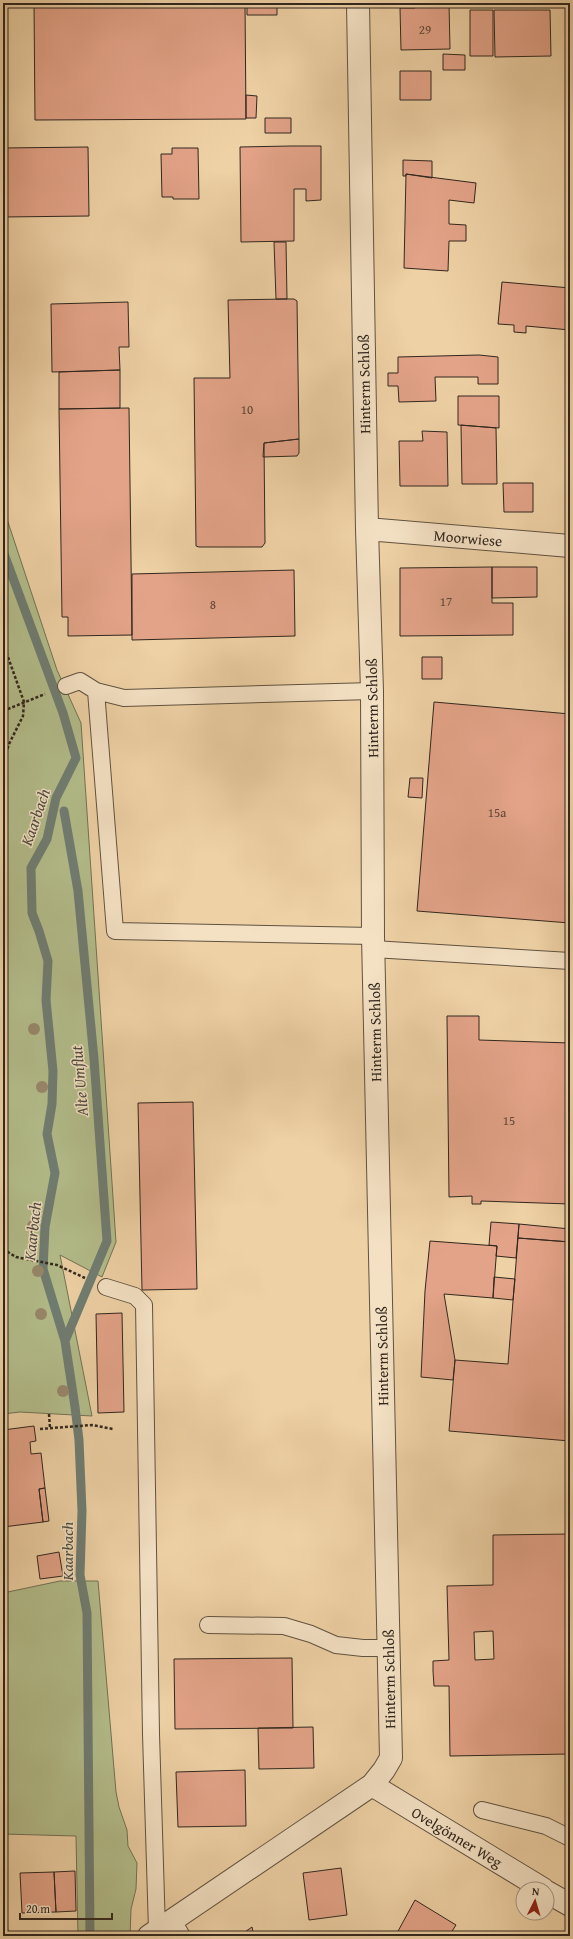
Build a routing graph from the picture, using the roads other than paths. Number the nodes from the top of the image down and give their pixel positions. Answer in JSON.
{"nodes":[{"id":1,"x":358,"y":3,"type":"edge"},
{"id":2,"x":367,"y":529,"type":"junction"},
{"id":3,"x":570,"y":546,"type":"edge"},
{"id":4,"x":66,"y":686,"type":"dead end"},
{"id":5,"x":96,"y":691,"type":"junction"},
{"id":6,"x":372,"y":691,"type":"junction"},
{"id":7,"x":373,"y":942,"type":"junction"},
{"id":8,"x":570,"y":960,"type":"edge"},
{"id":9,"x":106,"y":1287,"type":"dead end"},
{"id":10,"x":208,"y":1626,"type":"dead end"},
{"id":11,"x":388,"y":1648,"type":"junction"},
{"id":12,"x":372,"y":1785,"type":"junction"},
{"id":13,"x":482,"y":1810,"type":"dead end"},
{"id":14,"x":570,"y":1838,"type":"edge"},
{"id":15,"x":530,"y":1881,"type":"edge"},
{"id":16,"x":555,"y":1897,"type":"edge"},
{"id":17,"x":570,"y":1905,"type":"edge"},
{"id":18,"x":165,"y":1930,"type":"edge"}],
"edges":[{"from":1,"to":2,"type":"street","name":"Hinterm Schloß"},
{"from":2,"to":3,"type":"street","name":"Moorwiese"},
{"from":2,"to":6,"type":"street","name":"Hinterm Schloß"},
{"from":4,"to":5,"type":"lane"},
{"from":5,"to":6,"type":"lane"},
{"from":5,"to":7,"type":"lane"},
{"from":6,"to":7,"type":"street","name":"Hinterm Schloß"},
{"from":7,"to":8,"type":"lane"},
{"from":7,"to":11,"type":"street","name":"Hinterm Schloß"},
{"from":9,"to":18,"type":"lane"},
{"from":10,"to":11,"type":"lane"},
{"from":11,"to":12,"type":"street","name":"Hinterm Schloß"},
{"from":12,"to":15,"type":"street","name":"Ovelgönner Weg"},
{"from":12,"to":18,"type":"street","name":"Hinterm Schloß"},
{"from":13,"to":14,"type":"lane"},
{"from":16,"to":17,"type":"street"}]}
